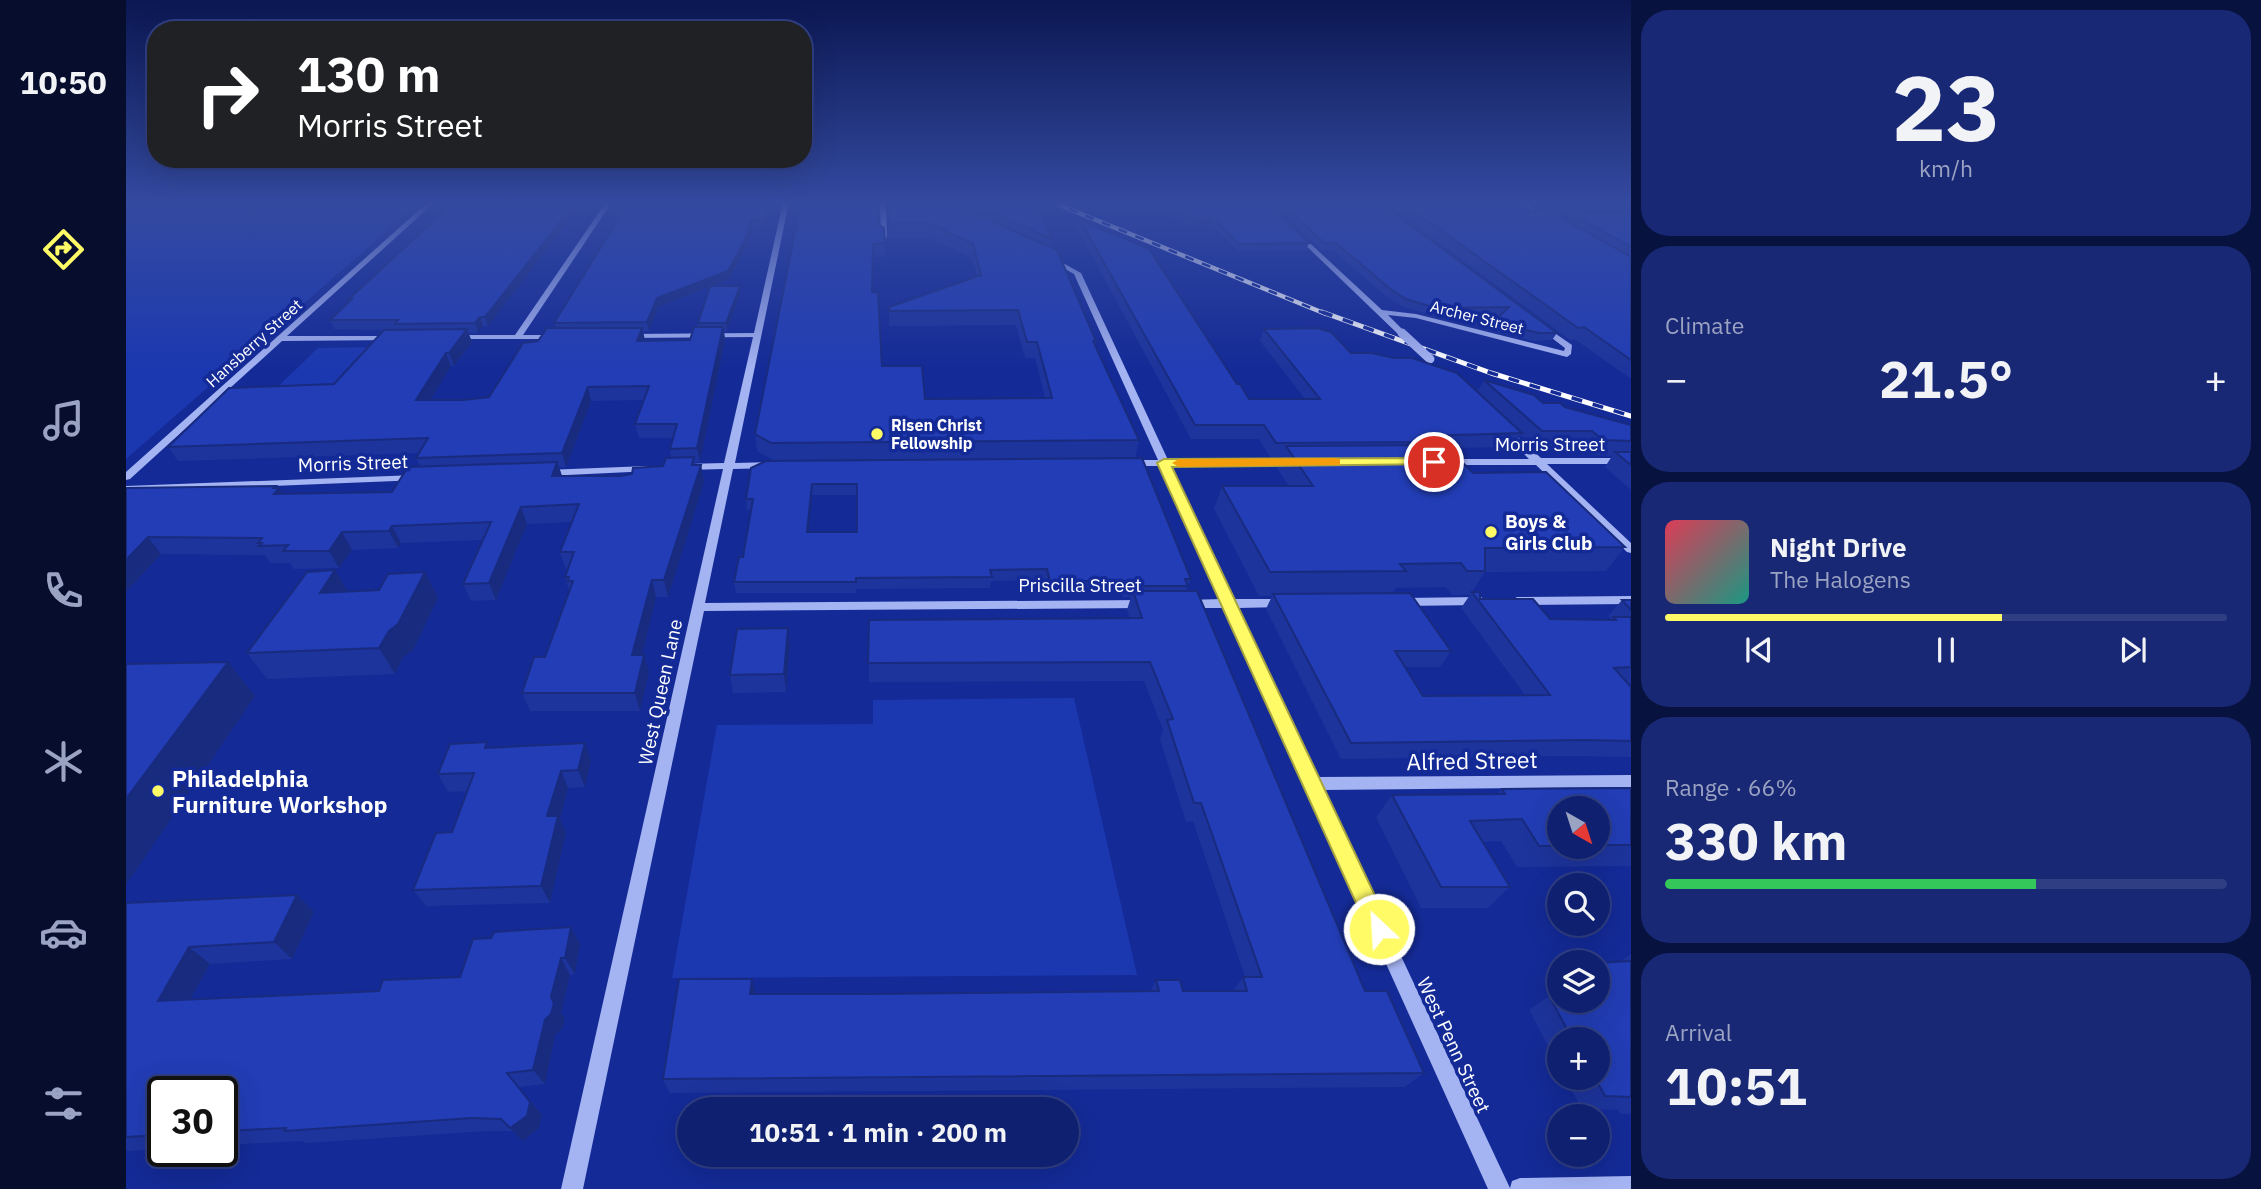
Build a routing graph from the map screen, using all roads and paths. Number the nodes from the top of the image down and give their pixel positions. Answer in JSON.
{"nodes":[{"id":1,"x":370,"y":257,"type":"edge"},
{"id":2,"x":571,"y":257,"type":"edge"},
{"id":3,"x":774,"y":257,"type":"edge"},
{"id":4,"x":1048,"y":257,"type":"edge"},
{"id":5,"x":1322,"y":257,"type":"edge"},
{"id":6,"x":1380,"y":312,"type":"junction"},
{"id":7,"x":1540,"y":325,"type":"edge"},
{"id":8,"x":757,"y":335,"type":"junction"},
{"id":9,"x":570,"y":336,"type":"edge"},
{"id":10,"x":611,"y":336,"type":"edge"},
{"id":11,"x":451,"y":337,"type":"edge"},
{"id":12,"x":517,"y":337,"type":"junction"},
{"id":13,"x":398,"y":338,"type":"edge"},
{"id":14,"x":280,"y":339,"type":"junction"},
{"id":15,"x":1440,"y":368,"type":"edge"},
{"id":16,"x":1498,"y":423,"type":"edge"},
{"id":17,"x":1538,"y":461,"type":"junction"},
{"id":18,"x":1631,"y":461,"type":"edge"},
{"id":19,"x":1311,"y":462,"type":"edge"},
{"id":20,"x":1434,"y":462,"type":"edge"},
{"id":21,"x":1117,"y":463,"type":"edge"},
{"id":22,"x":1164,"y":463,"type":"junction"},
{"id":23,"x":782,"y":465,"type":"edge"},
{"id":24,"x":728,"y":466,"type":"junction"},
{"id":25,"x":677,"y":467,"type":"edge"},
{"id":26,"x":663,"y":468,"type":"edge"},
{"id":27,"x":538,"y":473,"type":"edge"},
{"id":28,"x":126,"y":477,"type":"edge"},
{"id":29,"x":428,"y":477,"type":"edge"},
{"id":30,"x":126,"y":489,"type":"edge"},
{"id":31,"x":1631,"y":549,"type":"edge"},
{"id":32,"x":1631,"y":600,"type":"edge"},
{"id":33,"x":1493,"y":601,"type":"edge"},
{"id":34,"x":1506,"y":601,"type":"edge"},
{"id":35,"x":1382,"y":602,"type":"edge"},
{"id":36,"x":1299,"y":603,"type":"edge"},
{"id":37,"x":1228,"y":604,"type":"junction"},
{"id":38,"x":698,"y":607,"type":"junction"},
{"id":39,"x":1631,"y":781,"type":"edge"},
{"id":40,"x":1313,"y":784,"type":"junction"},
{"id":41,"x":1631,"y":1187,"type":"edge"},
{"id":42,"x":572,"y":1189,"type":"edge"},
{"id":43,"x":1499,"y":1189,"type":"edge"},
{"id":44,"x":1520,"y":1189,"type":"edge"}],
"edges":[{"from":1,"to":14,"type":"street","name":"Hansberry Street"},
{"from":2,"to":12,"type":"street"},
{"from":3,"to":8,"type":"street","name":"West Queen Lane"},
{"from":4,"to":22,"type":"street","name":"West Penn Street"},
{"from":5,"to":6,"type":"street"},
{"from":6,"to":7,"type":"street","name":"Archer Street"},
{"from":6,"to":15,"type":"street","bridge":true},
{"from":8,"to":10,"type":"street"},
{"from":8,"to":24,"type":"street","name":"West Queen Lane"},
{"from":9,"to":12,"type":"street"},
{"from":11,"to":12,"type":"street"},
{"from":13,"to":14,"type":"street"},
{"from":14,"to":28,"type":"street","name":"Hansberry Street"},
{"from":16,"to":17,"type":"street"},
{"from":17,"to":18,"type":"street","name":"Morris Street"},
{"from":17,"to":20,"type":"street","name":"Morris Street"},
{"from":17,"to":31,"type":"street"},
{"from":19,"to":22,"type":"street"},
{"from":21,"to":22,"type":"street"},
{"from":22,"to":37,"type":"street","name":"West Penn Street"},
{"from":23,"to":24,"type":"street"},
{"from":24,"to":25,"type":"street"},
{"from":24,"to":38,"type":"street","name":"West Queen Lane"},
{"from":26,"to":27,"type":"street"},
{"from":29,"to":30,"type":"street","name":"Morris Street"},
{"from":32,"to":34,"type":"street"},
{"from":33,"to":35,"type":"street"},
{"from":36,"to":37,"type":"street","name":"Priscilla Street"},
{"from":37,"to":38,"type":"street","name":"Priscilla Street"},
{"from":37,"to":40,"type":"street","name":"West Penn Street"},
{"from":38,"to":42,"type":"street","name":"West Queen Lane"},
{"from":39,"to":40,"type":"street","name":"Alfred Street"},
{"from":40,"to":43,"type":"street","name":"West Penn Street"},
{"from":41,"to":44,"type":"street"}]}
